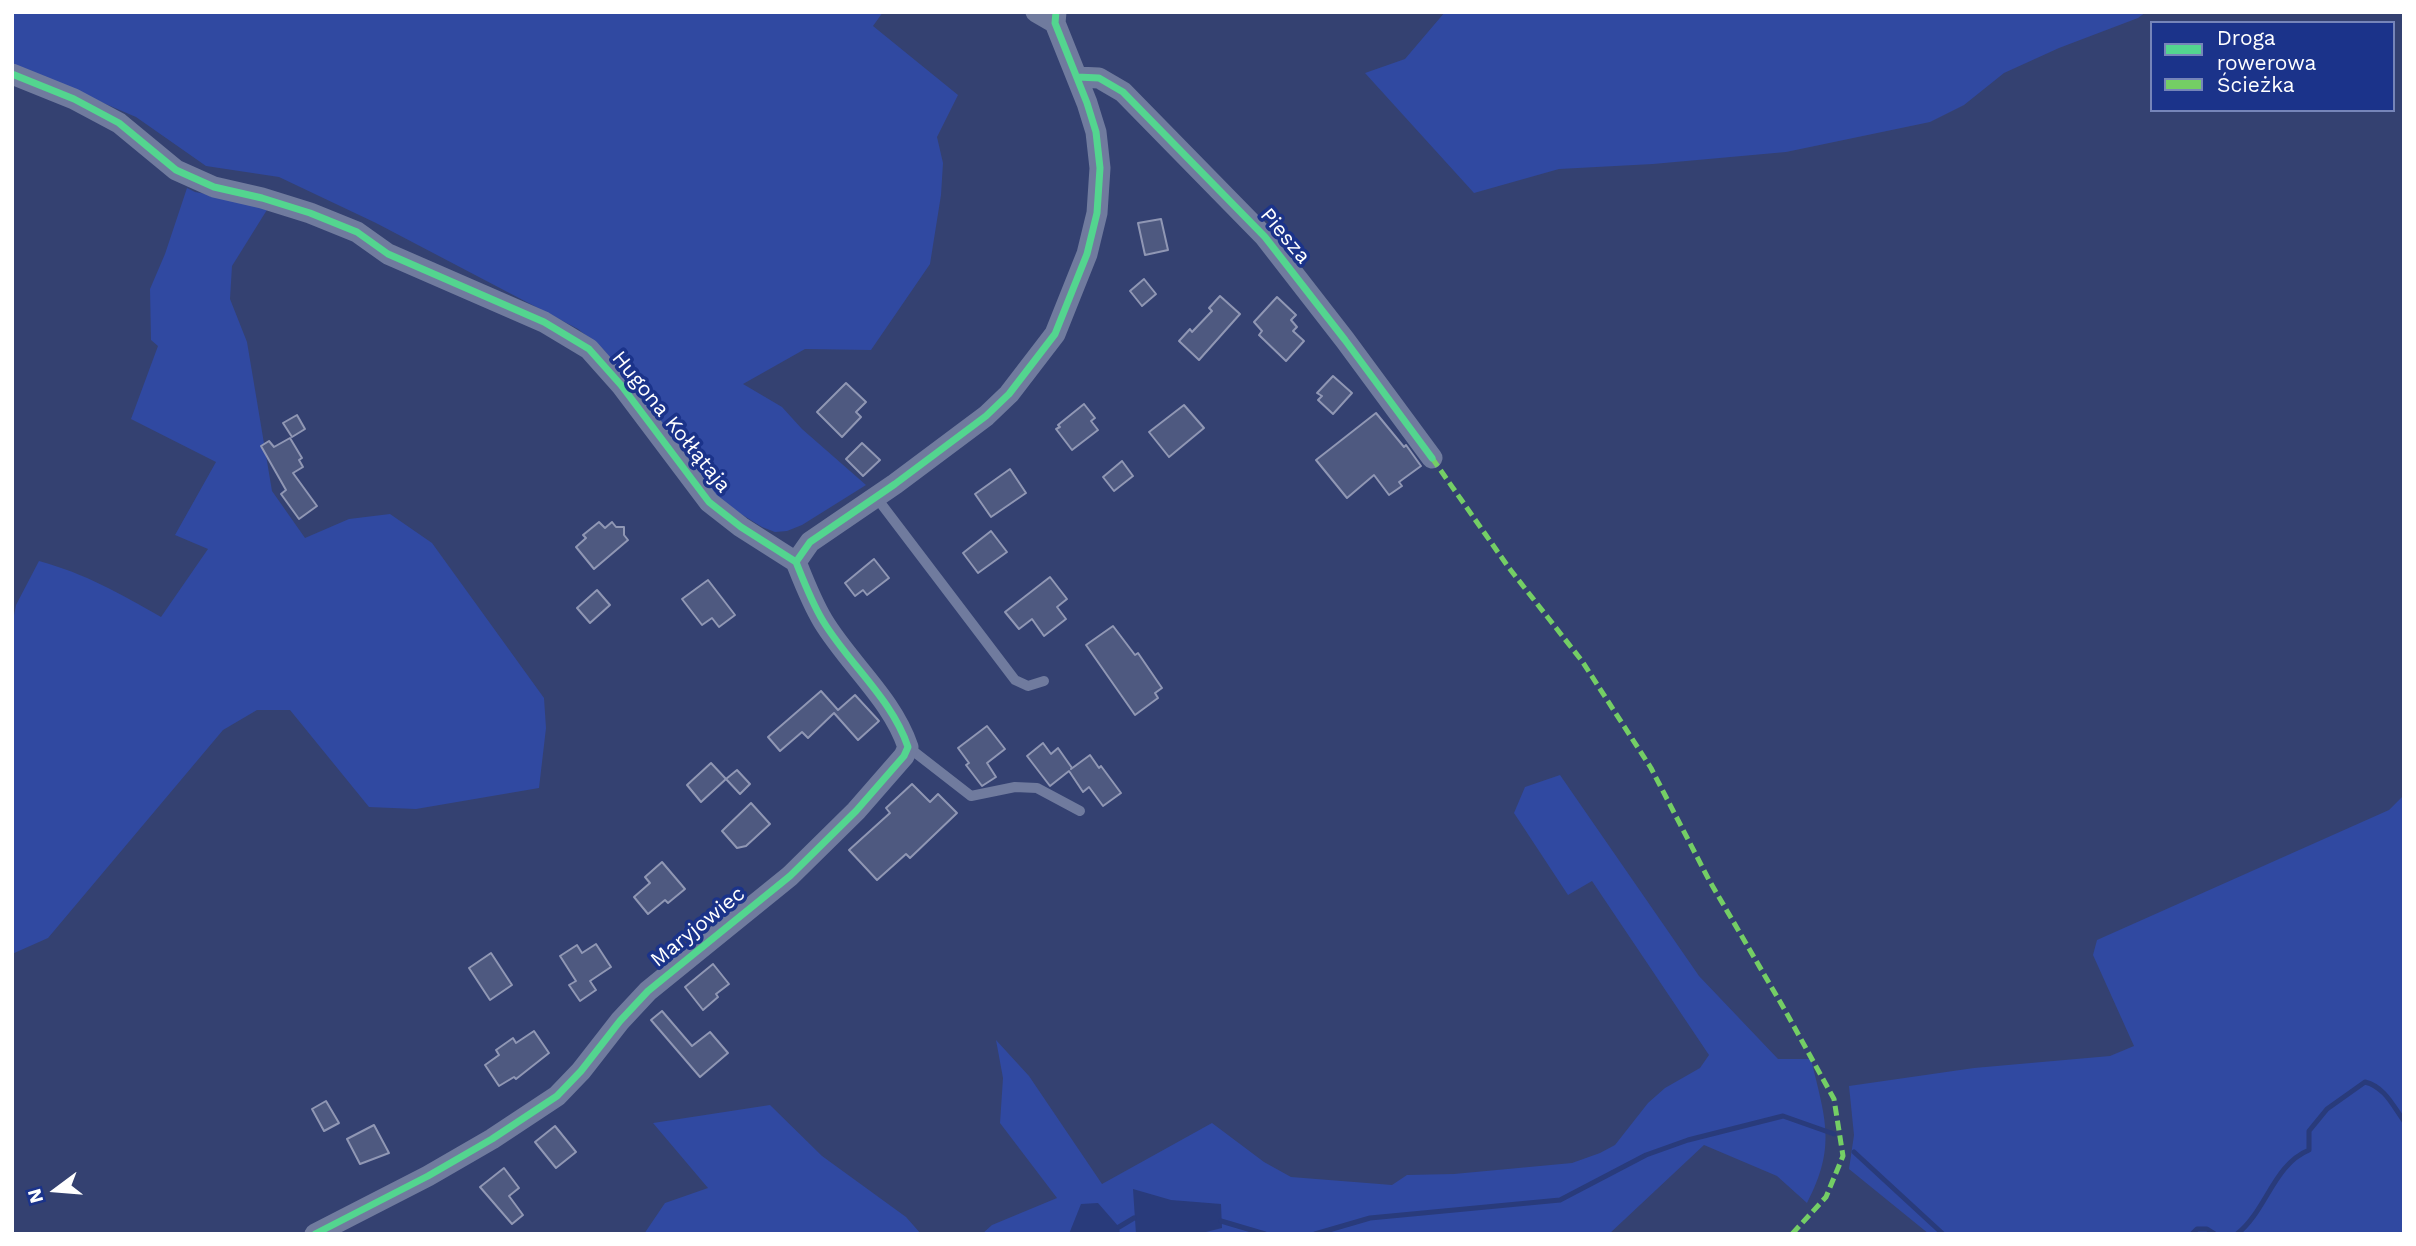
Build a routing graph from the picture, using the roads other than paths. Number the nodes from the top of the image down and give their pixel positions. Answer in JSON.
{"nodes":[{"id":1,"x":1036,"y":12,"type":"edge"},
{"id":2,"x":1055,"y":17,"type":"edge"},
{"id":3,"x":12,"y":74,"type":"edge"},
{"id":4,"x":1077,"y":77,"type":"junction"},
{"id":5,"x":1432,"y":458,"type":"dead end"},
{"id":6,"x":876,"y":497,"type":"junction"},
{"id":7,"x":796,"y":562,"type":"junction"},
{"id":8,"x":1045,"y":681,"type":"dead end"},
{"id":9,"x":908,"y":747,"type":"junction"},
{"id":10,"x":1080,"y":811,"type":"dead end"},
{"id":11,"x":315,"y":1234,"type":"edge"}],
"edges":[{"from":1,"to":2,"type":"street"},
{"from":2,"to":4,"type":"street"},
{"from":3,"to":7,"type":"street","name":"Hugona Kołłątaja"},
{"from":4,"to":5,"type":"street","name":"Piesza"},
{"from":4,"to":6,"type":"street"},
{"from":6,"to":7,"type":"street"},
{"from":6,"to":8,"type":"lane"},
{"from":7,"to":9,"type":"street"},
{"from":9,"to":10,"type":"lane"},
{"from":9,"to":11,"type":"street","name":"Maryjowiec"}]}
